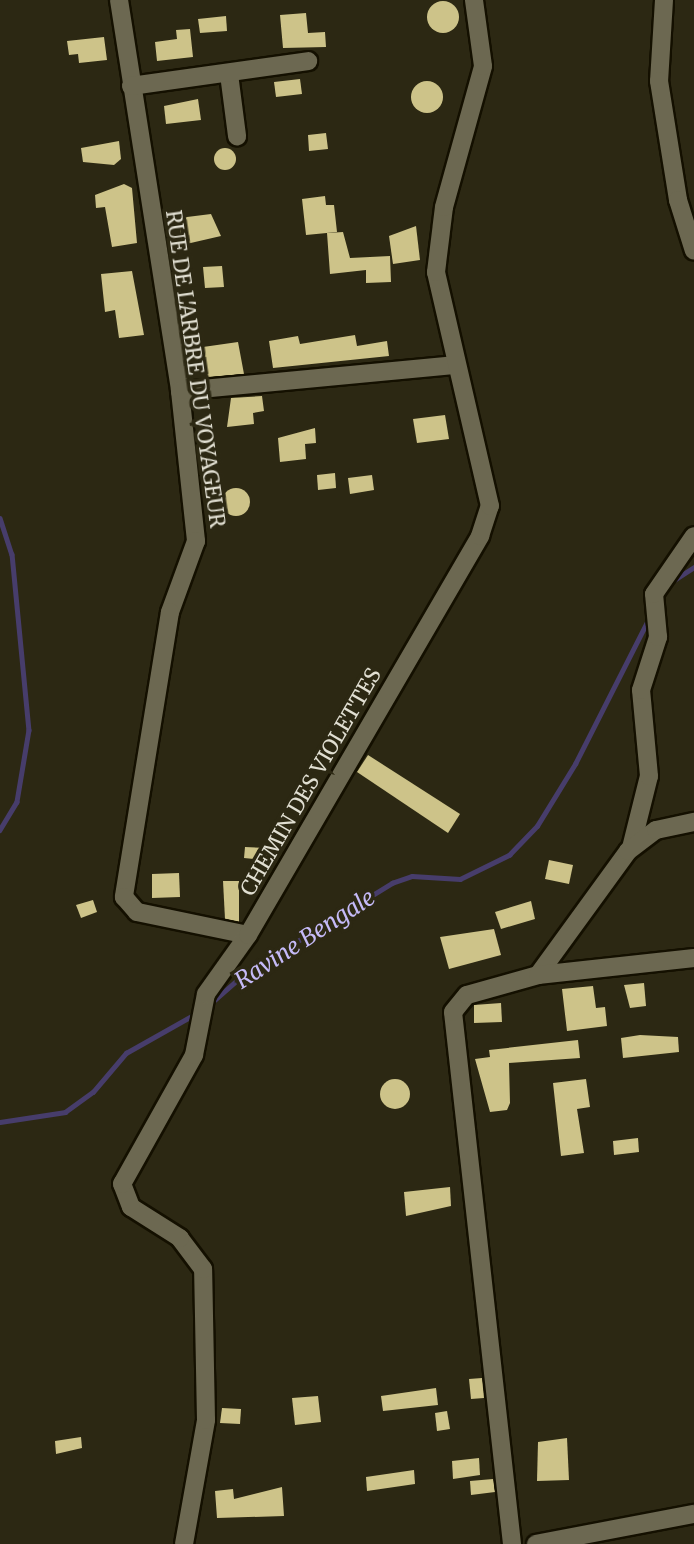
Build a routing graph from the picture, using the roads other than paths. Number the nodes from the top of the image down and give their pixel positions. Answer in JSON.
{"nodes":[{"id":1,"x":119,"y":0,"type":"edge"},
{"id":2,"x":474,"y":0,"type":"edge"},
{"id":3,"x":664,"y":0,"type":"edge"},
{"id":4,"x":308,"y":61,"type":"dead end"},
{"id":5,"x":229,"y":74,"type":"junction"},
{"id":6,"x":131,"y":86,"type":"junction"},
{"id":7,"x":237,"y":136,"type":"dead end"},
{"id":8,"x":694,"y":251,"type":"edge"},
{"id":9,"x":453,"y":365,"type":"junction"},
{"id":10,"x":180,"y":391,"type":"junction"},
{"id":11,"x":694,"y":536,"type":"edge"},
{"id":12,"x":694,"y":822,"type":"edge"},
{"id":13,"x":631,"y":848,"type":"junction"},
{"id":14,"x":248,"y":935,"type":"junction"},
{"id":15,"x":694,"y":958,"type":"edge"},
{"id":16,"x":538,"y":975,"type":"junction"},
{"id":17,"x":694,"y":1514,"type":"edge"},
{"id":18,"x":184,"y":1544,"type":"edge"},
{"id":19,"x":512,"y":1544,"type":"edge"},
{"id":20,"x":536,"y":1544,"type":"edge"}],
"edges":[{"from":1,"to":6,"type":"street","name":"RUE DE L'ARBRE DU VOYAGEUR"},
{"from":2,"to":9,"type":"street","name":"CHEMIN DES VIOLETTES"},
{"from":3,"to":8,"type":"street"},
{"from":4,"to":5,"type":"street"},
{"from":5,"to":6,"type":"street"},
{"from":5,"to":7,"type":"street"},
{"from":6,"to":10,"type":"street","name":"RUE DE L'ARBRE DU VOYAGEUR"},
{"from":9,"to":10,"type":"street"},
{"from":9,"to":14,"type":"street","name":"CHEMIN DES VIOLETTES"},
{"from":10,"to":14,"type":"street","name":"RUE DE L'ARBRE DU VOYAGEUR"},
{"from":11,"to":13,"type":"street"},
{"from":12,"to":13,"type":"street"},
{"from":13,"to":16,"type":"street"},
{"from":14,"to":18,"type":"street","name":"CHEMIN DES VIOLETTES"},
{"from":15,"to":16,"type":"street"},
{"from":16,"to":19,"type":"street"},
{"from":17,"to":20,"type":"street"}]}
